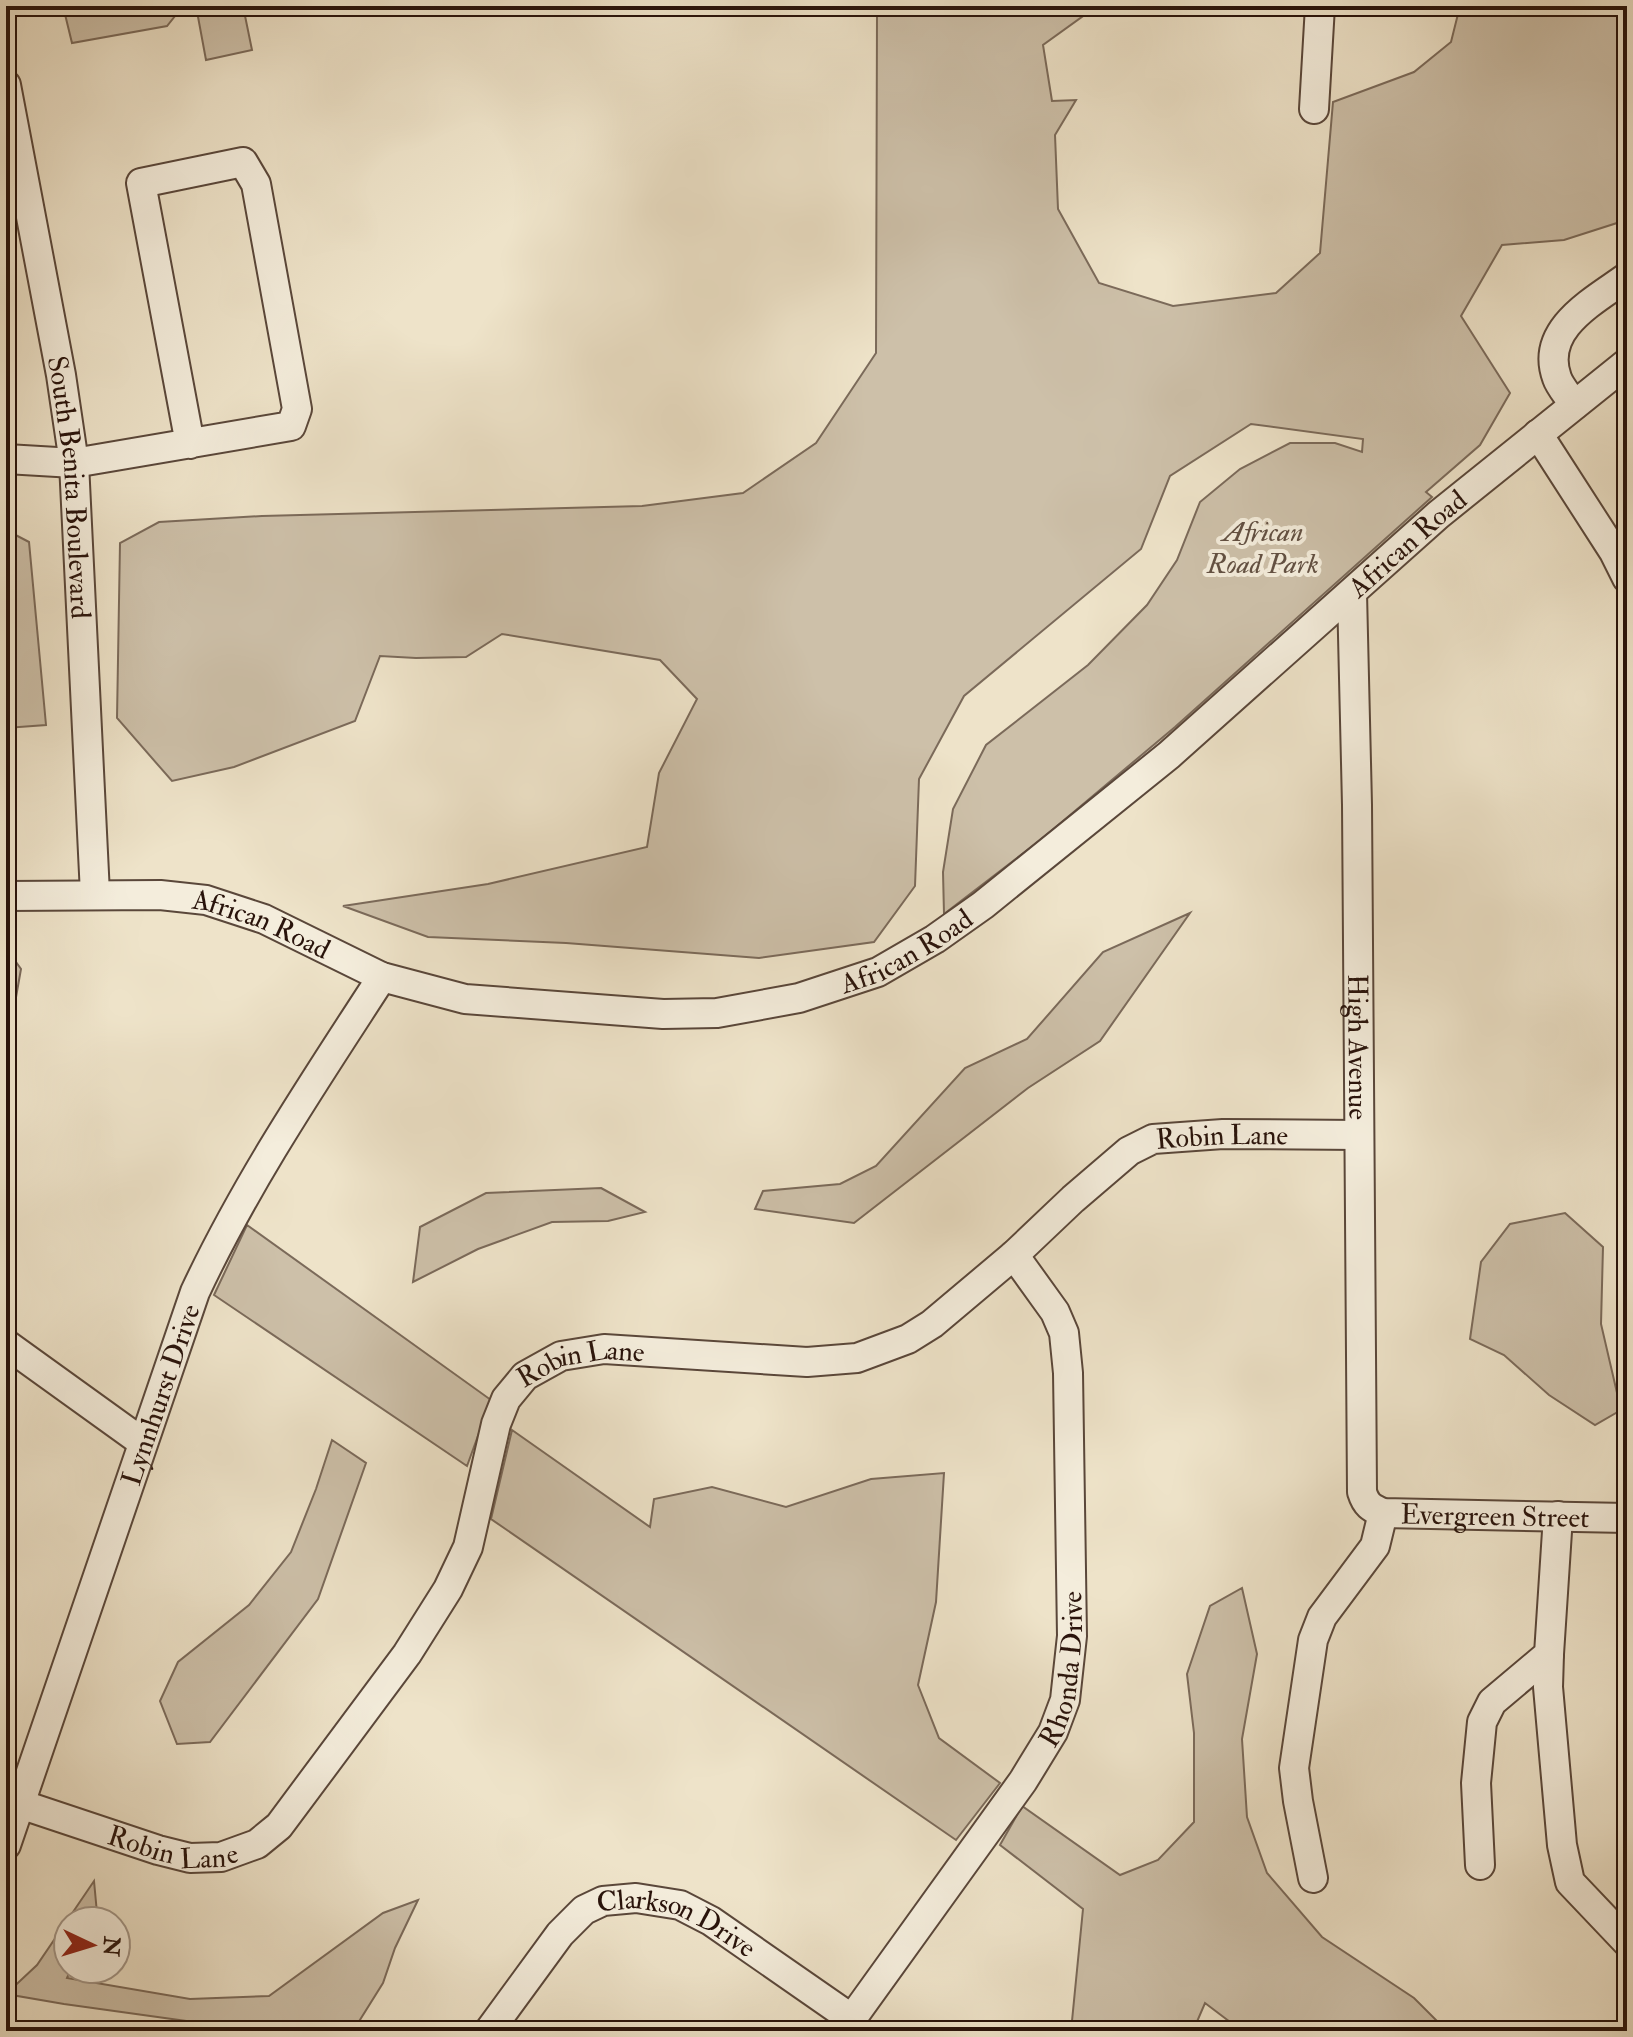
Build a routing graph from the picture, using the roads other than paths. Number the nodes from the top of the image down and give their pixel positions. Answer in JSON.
{"nodes":[{"id":1,"x":1319,"y":18,"type":"edge"},
{"id":2,"x":6,"y":85,"type":"edge"},
{"id":3,"x":1314,"y":109,"type":"dead end"},
{"id":4,"x":1627,"y":277,"type":"edge"},
{"id":5,"x":1627,"y":363,"type":"edge"},
{"id":6,"x":1574,"y":405,"type":"junction"},
{"id":7,"x":1538,"y":434,"type":"junction"},
{"id":8,"x":190,"y":444,"type":"junction"},
{"id":9,"x":7,"y":456,"type":"edge"},
{"id":10,"x":74,"y":463,"type":"junction"},
{"id":11,"x":1627,"y":578,"type":"edge"},
{"id":12,"x":1352,"y":593,"type":"junction"},
{"id":13,"x":95,"y":894,"type":"junction"},
{"id":14,"x":6,"y":896,"type":"edge"},
{"id":15,"x":382,"y":977,"type":"junction"},
{"id":16,"x":1359,"y":1135,"type":"junction"},
{"id":17,"x":1014,"y":1255,"type":"junction"},
{"id":18,"x":6,"y":1344,"type":"edge"},
{"id":19,"x":142,"y":1442,"type":"junction"},
{"id":20,"x":1374,"y":1508,"type":"junction"},
{"id":21,"x":1558,"y":1516,"type":"junction"},
{"id":22,"x":1627,"y":1518,"type":"edge"},
{"id":23,"x":1549,"y":1654,"type":"junction"},
{"id":24,"x":20,"y":1804,"type":"junction"},
{"id":25,"x":6,"y":1845,"type":"edge"},
{"id":26,"x":1480,"y":1865,"type":"dead end"},
{"id":27,"x":1313,"y":1878,"type":"dead end"},
{"id":28,"x":1627,"y":1942,"type":"edge"},
{"id":29,"x":847,"y":2025,"type":"edge"},
{"id":30,"x":489,"y":2031,"type":"edge"}],
"edges":[{"from":1,"to":3,"type":"street"},
{"from":2,"to":10,"type":"street","name":"South Benita Boulevard"},
{"from":4,"to":6,"type":"street"},
{"from":5,"to":6,"type":"street","name":"African Road"},
{"from":6,"to":7,"type":"street","name":"African Road"},
{"from":7,"to":11,"type":"street"},
{"from":7,"to":12,"type":"street","name":"African Road"},
{"from":8,"to":8,"type":"street"},
{"from":8,"to":10,"type":"street"},
{"from":9,"to":10,"type":"street"},
{"from":10,"to":13,"type":"street","name":"South Benita Boulevard"},
{"from":12,"to":15,"type":"street","name":"African Road"},
{"from":12,"to":16,"type":"street","name":"High Avenue"},
{"from":13,"to":14,"type":"street","name":"African Road"},
{"from":13,"to":15,"type":"street","name":"African Road"},
{"from":15,"to":19,"type":"street","name":"Lynnhurst Drive"},
{"from":16,"to":17,"type":"street","name":"Robin Lane"},
{"from":16,"to":20,"type":"street","name":"High Avenue"},
{"from":17,"to":24,"type":"street","name":"Robin Lane"},
{"from":17,"to":29,"type":"street","name":"Rhonda Drive"},
{"from":18,"to":19,"type":"street"},
{"from":19,"to":24,"type":"street","name":"Lynnhurst Drive"},
{"from":20,"to":21,"type":"street","name":"Evergreen Street"},
{"from":20,"to":27,"type":"street"},
{"from":21,"to":22,"type":"street","name":"Evergreen Street"},
{"from":21,"to":23,"type":"street"},
{"from":23,"to":26,"type":"street"},
{"from":23,"to":28,"type":"street"},
{"from":24,"to":25,"type":"street","name":"Lynnhurst Drive"},
{"from":29,"to":30,"type":"street","name":"Clarkson Drive"}]}
